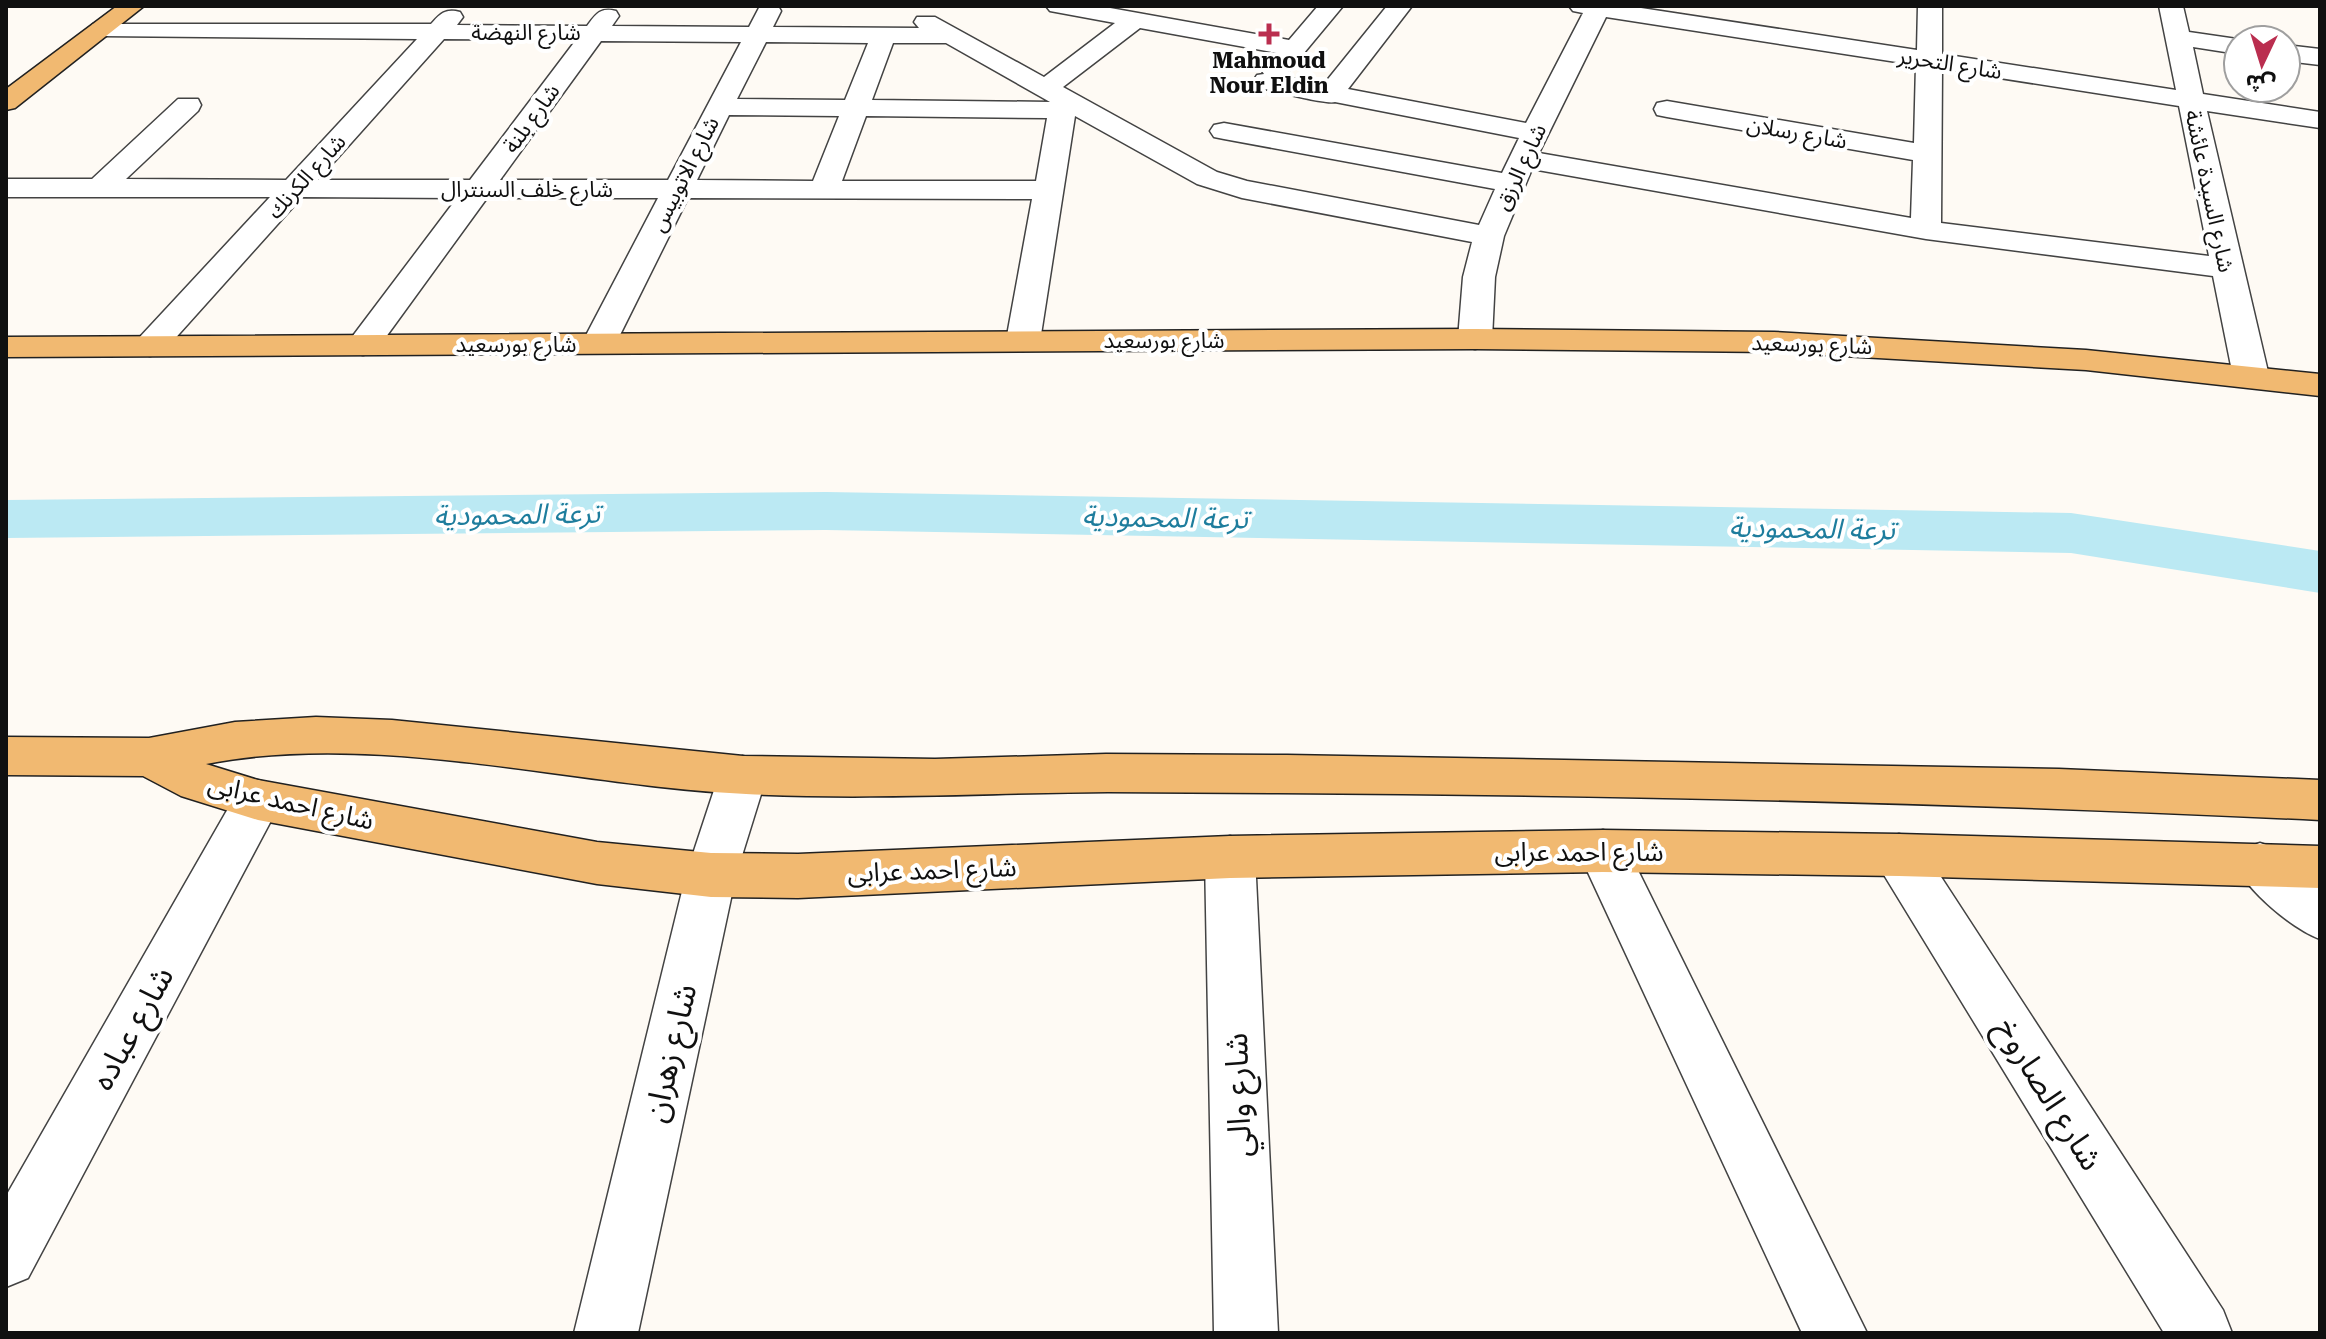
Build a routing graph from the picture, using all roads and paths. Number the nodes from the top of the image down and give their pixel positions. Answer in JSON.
{"nodes":[{"id":1,"x":132,"y":6,"type":"edge"},
{"id":2,"x":461,"y":6,"type":"edge"},
{"id":3,"x":614,"y":6,"type":"edge"},
{"id":4,"x":772,"y":6,"type":"edge"},
{"id":5,"x":1058,"y":6,"type":"edge"},
{"id":6,"x":1400,"y":6,"type":"edge"},
{"id":7,"x":1900,"y":6,"type":"edge"},
{"id":8,"x":2171,"y":6,"type":"edge"},
{"id":9,"x":1326,"y":7,"type":"edge"},
{"id":10,"x":1593,"y":7,"type":"edge"},
{"id":11,"x":1930,"y":8,"type":"edge"},
{"id":12,"x":910,"y":13,"type":"dead end"},
{"id":13,"x":1135,"y":20,"type":"junction"},
{"id":14,"x":102,"y":29,"type":"junction"},
{"id":15,"x":438,"y":32,"type":"junction"},
{"id":16,"x":594,"y":33,"type":"junction"},
{"id":17,"x":757,"y":34,"type":"junction"},
{"id":18,"x":884,"y":35,"type":"junction"},
{"id":19,"x":950,"y":36,"type":"junction"},
{"id":20,"x":2178,"y":38,"type":"junction"},
{"id":21,"x":2222,"y":44,"type":"edge"},
{"id":22,"x":1294,"y":48,"type":"junction"},
{"id":23,"x":1929,"y":60,"type":"junction"},
{"id":24,"x":1328,"y":96,"type":"junction"},
{"id":25,"x":1057,"y":99,"type":"junction"},
{"id":26,"x":2191,"y":100,"type":"junction"},
{"id":27,"x":6,"y":102,"type":"edge"},
{"id":28,"x":188,"y":105,"type":"dead end"},
{"id":29,"x":1245,"y":106,"type":"junction"},
{"id":30,"x":719,"y":107,"type":"junction"},
{"id":31,"x":856,"y":108,"type":"junction"},
{"id":32,"x":1667,"y":109,"type":"dead end"},
{"id":33,"x":2320,"y":120,"type":"edge"},
{"id":34,"x":1928,"y":154,"type":"junction"},
{"id":35,"x":1523,"y":159,"type":"junction"},
{"id":36,"x":1191,"y":170,"type":"junction"},
{"id":37,"x":6,"y":188,"type":"edge"},
{"id":38,"x":100,"y":188,"type":"junction"},
{"id":39,"x":294,"y":189,"type":"junction"},
{"id":40,"x":478,"y":189,"type":"junction"},
{"id":41,"x":824,"y":189,"type":"junction"},
{"id":42,"x":675,"y":190,"type":"junction"},
{"id":43,"x":1048,"y":190,"type":"junction"},
{"id":44,"x":1926,"y":230,"type":"junction"},
{"id":45,"x":1489,"y":236,"type":"junction"},
{"id":46,"x":2226,"y":268,"type":"junction"},
{"id":47,"x":1475,"y":339,"type":"junction"},
{"id":48,"x":1023,"y":341,"type":"junction"},
{"id":49,"x":599,"y":343,"type":"junction"},
{"id":50,"x":363,"y":345,"type":"junction"},
{"id":51,"x":150,"y":346,"type":"junction"},
{"id":52,"x":6,"y":347,"type":"edge"},
{"id":53,"x":2251,"y":376,"type":"junction"},
{"id":54,"x":2320,"y":385,"type":"edge"},
{"id":55,"x":6,"y":756,"type":"edge"},
{"id":56,"x":149,"y":757,"type":"junction"},
{"id":57,"x":743,"y":775,"type":"junction"},
{"id":58,"x":258,"y":800,"type":"junction"},
{"id":59,"x":2320,"y":800,"type":"edge"},
{"id":60,"x":1603,"y":851,"type":"junction"},
{"id":61,"x":1899,"y":855,"type":"junction"},
{"id":62,"x":1230,"y":857,"type":"junction"},
{"id":63,"x":2260,"y":864,"type":"junction"},
{"id":64,"x":2320,"y":867,"type":"edge"},
{"id":65,"x":711,"y":875,"type":"junction"},
{"id":66,"x":2320,"y":916,"type":"edge"},
{"id":67,"x":6,"y":1256,"type":"edge"},
{"id":68,"x":606,"y":1333,"type":"edge"},
{"id":69,"x":1246,"y":1333,"type":"edge"},
{"id":70,"x":1835,"y":1333,"type":"edge"},
{"id":71,"x":2200,"y":1333,"type":"edge"}],
"edges":[{"from":1,"to":14,"type":"main road"},
{"from":2,"to":15,"type":"street","name":"شارع الكرنك"},
{"from":3,"to":16,"type":"street","name":"شارع بلنة"},
{"from":4,"to":17,"type":"street","name":"شارع الاتوبيس"},
{"from":5,"to":13,"type":"street"},
{"from":6,"to":24,"type":"street"},
{"from":7,"to":11,"type":"street"},
{"from":8,"to":20,"type":"street","name":"شارع السيدة عائشة"},
{"from":9,"to":22,"type":"street"},
{"from":10,"to":23,"type":"street","name":"شارع التحرير"},
{"from":10,"to":35,"type":"street","name":"شارع الرزق"},
{"from":11,"to":23,"type":"street"},
{"from":12,"to":19,"type":"street"},
{"from":13,"to":22,"type":"street"},
{"from":13,"to":25,"type":"street"},
{"from":14,"to":15,"type":"street","name":"شارع النهضة"},
{"from":14,"to":27,"type":"main road"},
{"from":15,"to":16,"type":"street","name":"شارع النهضة"},
{"from":15,"to":39,"type":"street","name":"شارع الكرنك"},
{"from":16,"to":17,"type":"street","name":"شارع النهضة"},
{"from":16,"to":40,"type":"street","name":"شارع بلنة"},
{"from":17,"to":18,"type":"street","name":"شارع النهضة"},
{"from":17,"to":30,"type":"street","name":"شارع الاتوبيس"},
{"from":18,"to":19,"type":"street","name":"شارع النهضة"},
{"from":18,"to":31,"type":"street"},
{"from":19,"to":25,"type":"street"},
{"from":20,"to":21,"type":"street"},
{"from":20,"to":26,"type":"street","name":"شارع السيدة عائشة"},
{"from":22,"to":29,"type":"street"},
{"from":23,"to":26,"type":"street","name":"شارع التحرير"},
{"from":23,"to":34,"type":"street"},
{"from":24,"to":29,"type":"street"},
{"from":24,"to":35,"type":"street"},
{"from":25,"to":31,"type":"street"},
{"from":25,"to":36,"type":"street"},
{"from":25,"to":43,"type":"street"},
{"from":26,"to":33,"type":"street","name":"شارع التحرير"},
{"from":26,"to":46,"type":"street","name":"شارع السيدة عائشة"},
{"from":28,"to":38,"type":"street"},
{"from":29,"to":35,"type":"street"},
{"from":29,"to":36,"type":"street"},
{"from":30,"to":31,"type":"street"},
{"from":30,"to":42,"type":"street","name":"شارع الاتوبيس"},
{"from":31,"to":41,"type":"street"},
{"from":32,"to":34,"type":"street","name":"شارع رسلان"},
{"from":34,"to":44,"type":"street"},
{"from":35,"to":44,"type":"street"},
{"from":35,"to":45,"type":"street","name":"شارع الرزق"},
{"from":36,"to":45,"type":"street"},
{"from":37,"to":38,"type":"street","name":"شارع خلف السنترال"},
{"from":38,"to":39,"type":"street","name":"شارع خلف السنترال"},
{"from":39,"to":40,"type":"street","name":"شارع خلف السنترال"},
{"from":39,"to":51,"type":"street","name":"شارع الكرنك"},
{"from":40,"to":42,"type":"street","name":"شارع خلف السنترال"},
{"from":40,"to":50,"type":"street","name":"شارع بلنة"},
{"from":41,"to":42,"type":"street","name":"شارع خلف السنترال"},
{"from":41,"to":43,"type":"street","name":"شارع خلف السنترال"},
{"from":42,"to":49,"type":"street","name":"شارع الاتوبيس"},
{"from":43,"to":48,"type":"street"},
{"from":44,"to":46,"type":"street"},
{"from":45,"to":47,"type":"street","name":"شارع الرزق"},
{"from":46,"to":53,"type":"street","name":"شارع السيدة عائشة"},
{"from":47,"to":48,"type":"main road","name":"شارع بورسعيد"},
{"from":47,"to":53,"type":"main road","name":"شارع بورسعيد"},
{"from":48,"to":49,"type":"main road","name":"شارع بورسعيد"},
{"from":49,"to":50,"type":"main road","name":"شارع بورسعيد"},
{"from":50,"to":51,"type":"main road","name":"شارع بورسعيد"},
{"from":51,"to":52,"type":"main road","name":"شارع بورسعيد"},
{"from":53,"to":54,"type":"main road","name":"شارع بورسعيد"},
{"from":55,"to":56,"type":"main road"},
{"from":56,"to":57,"type":"main road","name":"شارع احمد عرابى"},
{"from":56,"to":58,"type":"main road","name":"شارع احمد عرابى"},
{"from":57,"to":59,"type":"main road","name":"شارع احمد عرابى"},
{"from":57,"to":65,"type":"street","name":"شارع زهران"},
{"from":58,"to":65,"type":"main road","name":"شارع احمد عرابى"},
{"from":58,"to":67,"type":"street","name":"شارع عباده"},
{"from":60,"to":61,"type":"main road","name":"شارع احمد عرابى"},
{"from":60,"to":62,"type":"main road","name":"شارع احمد عرابى"},
{"from":60,"to":70,"type":"street"},
{"from":61,"to":63,"type":"main road","name":"شارع احمد عرابى"},
{"from":61,"to":71,"type":"street","name":"شارع الصاروخ"},
{"from":62,"to":65,"type":"main road","name":"شارع احمد عرابى"},
{"from":62,"to":69,"type":"street","name":"شارع والي"},
{"from":63,"to":64,"type":"main road","name":"شارع احمد عرابى"},
{"from":63,"to":66,"type":"street"},
{"from":65,"to":68,"type":"street","name":"شارع زهران"}]}
